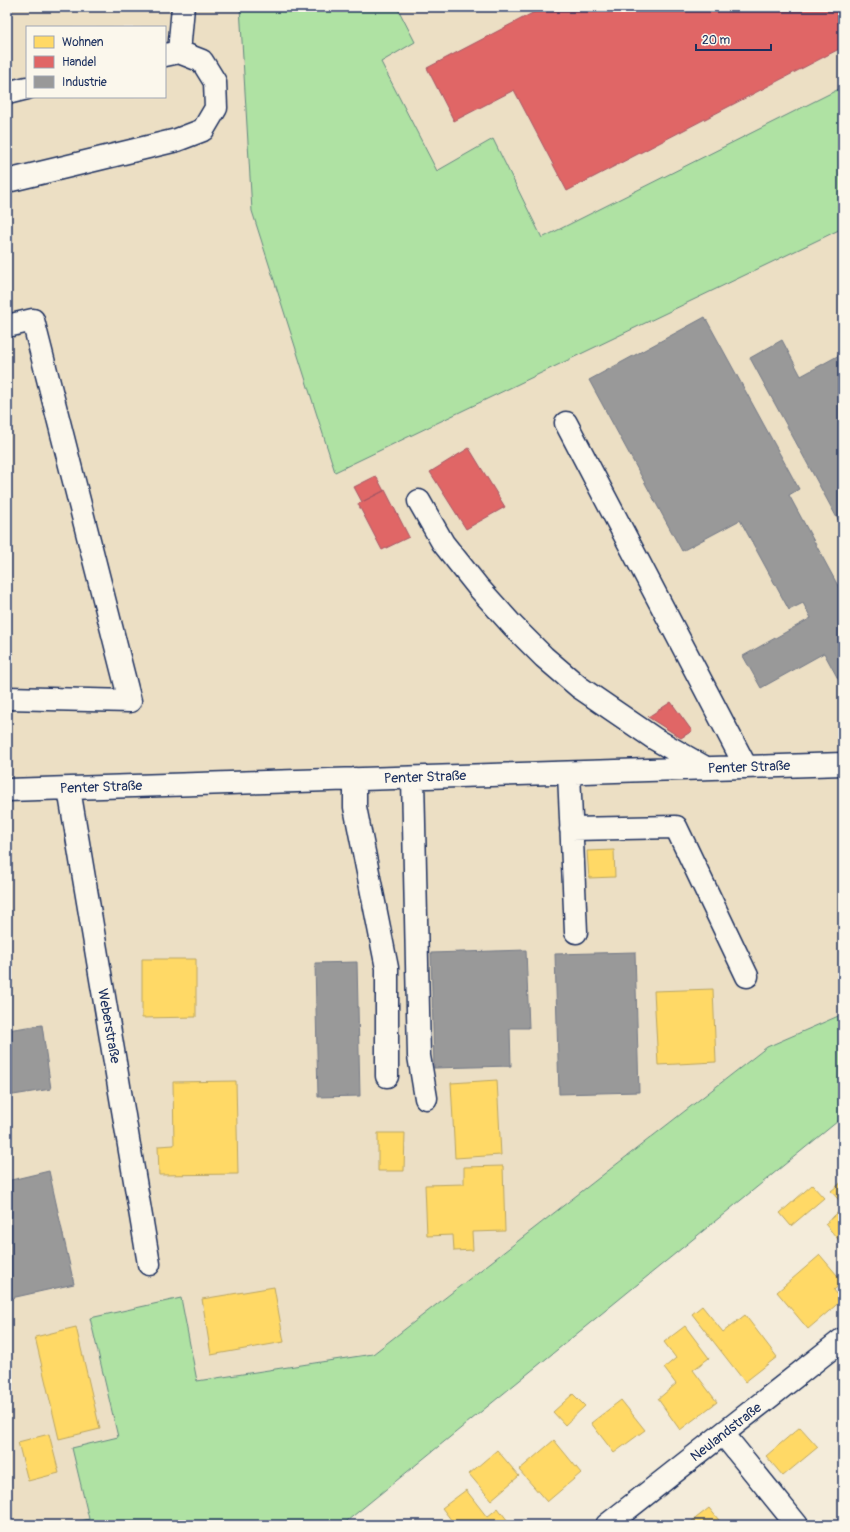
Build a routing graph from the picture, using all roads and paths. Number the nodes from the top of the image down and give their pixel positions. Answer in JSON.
{"nodes":[{"id":1,"x":183,"y":7,"type":"edge"},
{"id":2,"x":172,"y":54,"type":"edge"},
{"id":3,"x":26,"y":88,"type":"edge"},
{"id":4,"x":7,"y":93,"type":"edge"},
{"id":5,"x":7,"y":181,"type":"edge"},
{"id":6,"x":7,"y":326,"type":"edge"},
{"id":7,"x":566,"y":423,"type":"dead end"},
{"id":8,"x":419,"y":501,"type":"dead end"},
{"id":9,"x":7,"y":698,"type":"edge"},
{"id":10,"x":843,"y":764,"type":"edge"},
{"id":11,"x":746,"y":767,"type":"junction"},
{"id":12,"x":706,"y":768,"type":"junction"},
{"id":13,"x":569,"y":772,"type":"junction"},
{"id":14,"x":412,"y":778,"type":"junction"},
{"id":15,"x":355,"y":779,"type":"junction"},
{"id":16,"x":69,"y":788,"type":"junction"},
{"id":17,"x":7,"y":790,"type":"edge"},
{"id":18,"x":571,"y":829,"type":"junction"},
{"id":19,"x":576,"y":932,"type":"dead end"},
{"id":20,"x":747,"y":976,"type":"dead end"},
{"id":21,"x":387,"y":1076,"type":"dead end"},
{"id":22,"x":426,"y":1098,"type":"dead end"},
{"id":23,"x":149,"y":1264,"type":"dead end"},
{"id":24,"x":843,"y":1339,"type":"edge"},
{"id":25,"x":724,"y":1434,"type":"junction"},
{"id":26,"x":607,"y":1525,"type":"edge"},
{"id":27,"x":797,"y":1525,"type":"edge"}],
"edges":[{"from":1,"to":2,"type":"street"},
{"from":2,"to":5,"type":"street"},
{"from":3,"to":4,"type":"street"},
{"from":6,"to":9,"type":"street"},
{"from":7,"to":11,"type":"street"},
{"from":8,"to":12,"type":"street"},
{"from":10,"to":11,"type":"street","name":"Penter Straße"},
{"from":11,"to":12,"type":"street","name":"Penter Straße"},
{"from":12,"to":13,"type":"street","name":"Penter Straße"},
{"from":13,"to":14,"type":"street","name":"Penter Straße"},
{"from":13,"to":18,"type":"street"},
{"from":14,"to":15,"type":"street","name":"Penter Straße"},
{"from":14,"to":22,"type":"street"},
{"from":15,"to":16,"type":"street","name":"Penter Straße"},
{"from":15,"to":21,"type":"street"},
{"from":16,"to":17,"type":"street","name":"Penter Straße"},
{"from":16,"to":23,"type":"street","name":"Weberstraße"},
{"from":18,"to":19,"type":"street"},
{"from":18,"to":20,"type":"street"},
{"from":24,"to":25,"type":"street","name":"Neulandstraße"},
{"from":25,"to":26,"type":"street","name":"Neulandstraße"},
{"from":25,"to":27,"type":"street"}]}
